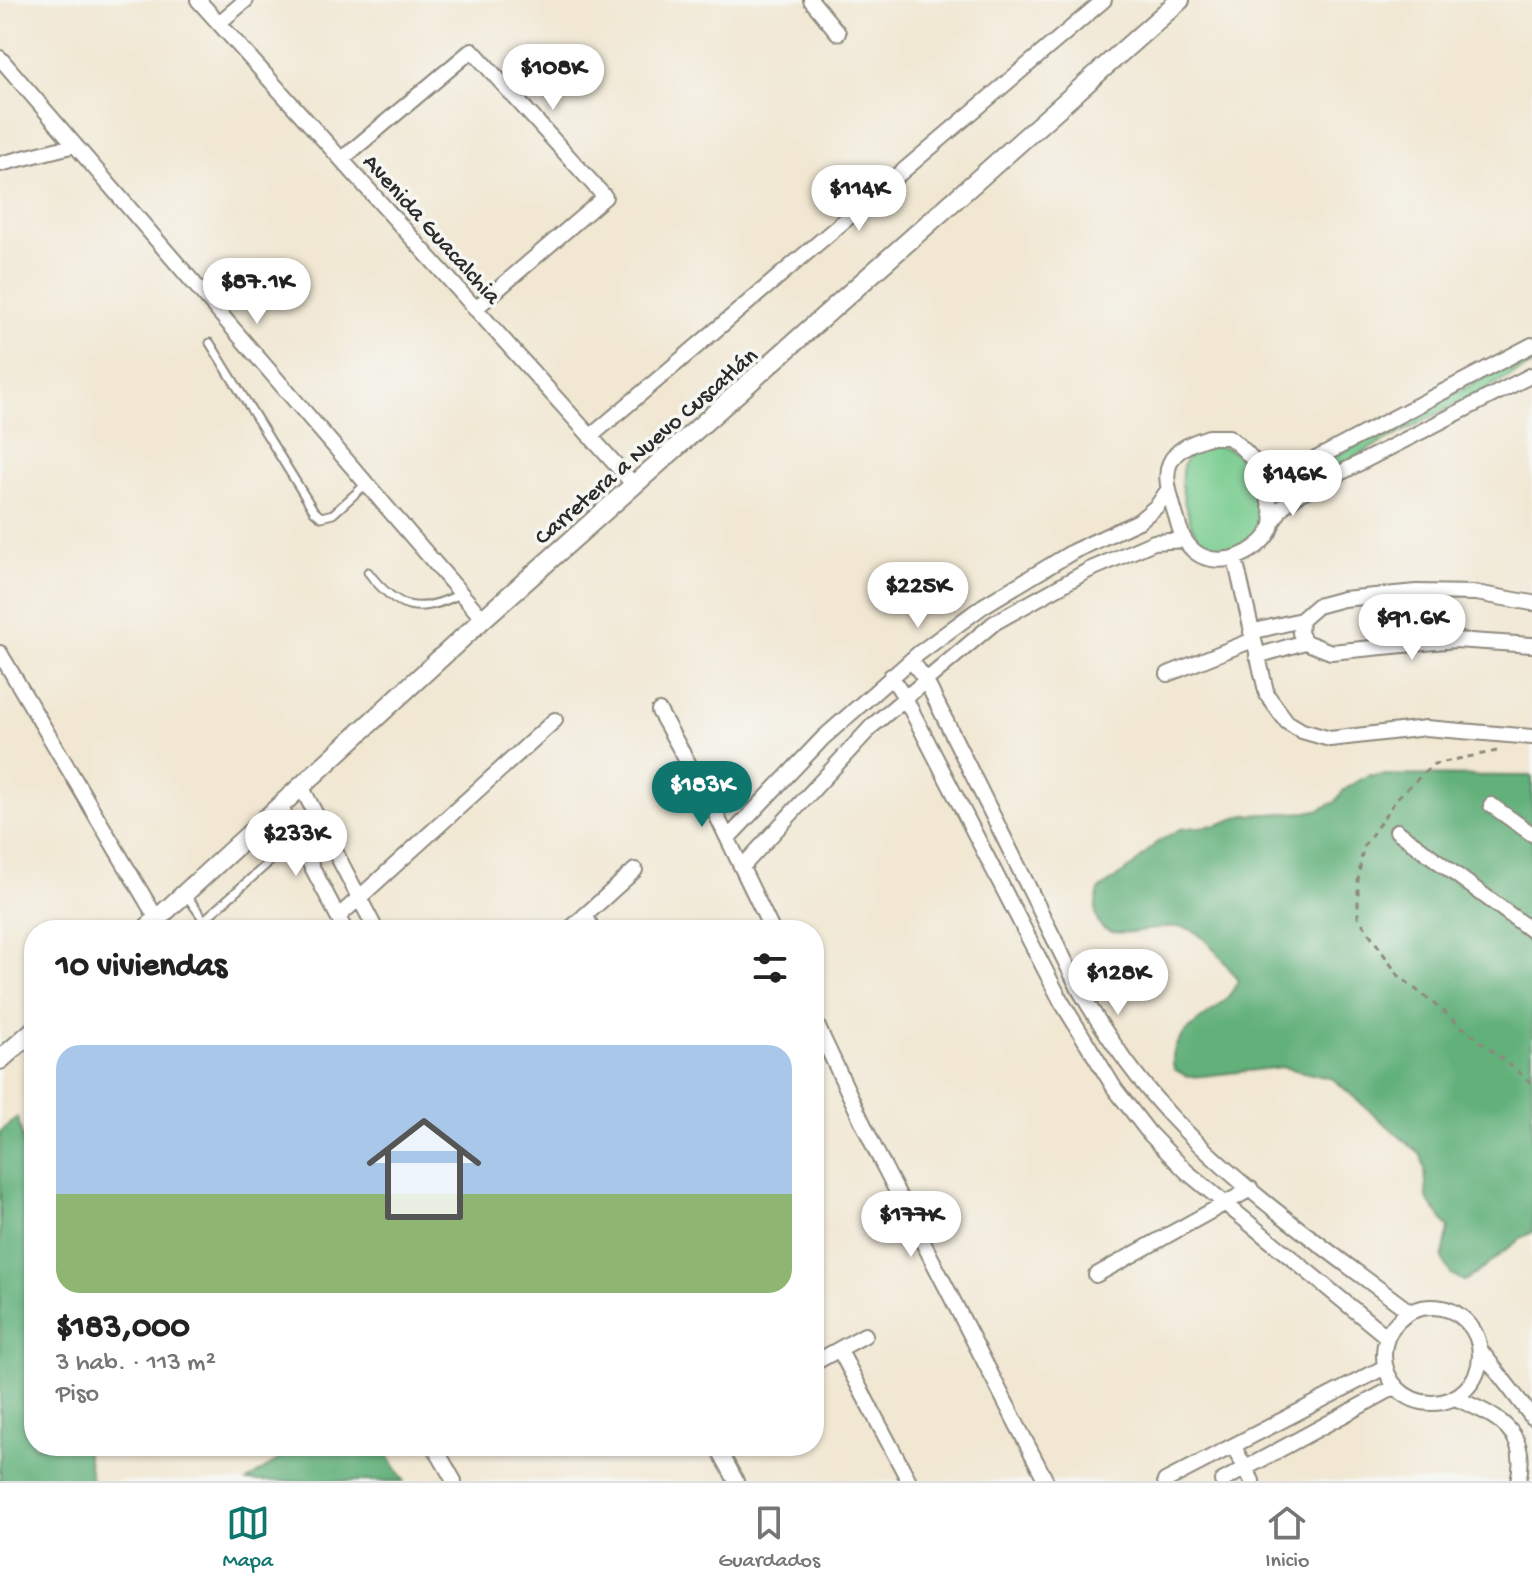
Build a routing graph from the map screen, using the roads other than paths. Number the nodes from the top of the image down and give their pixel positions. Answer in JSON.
{"nodes":[{"id":1,"x":198,"y":0,"type":"edge"},
{"id":2,"x":246,"y":0,"type":"edge"},
{"id":3,"x":811,"y":0,"type":"edge"},
{"id":4,"x":1104,"y":0,"type":"edge"},
{"id":5,"x":1180,"y":0,"type":"edge"},
{"id":6,"x":220,"y":22,"type":"junction"},
{"id":7,"x":838,"y":33,"type":"dead end"},
{"id":8,"x":0,"y":58,"type":"edge"},
{"id":9,"x":75,"y":145,"type":"junction"},
{"id":10,"x":342,"y":159,"type":"junction"},
{"id":11,"x":0,"y":164,"type":"edge"},
{"id":12,"x":475,"y":309,"type":"junction"},
{"id":13,"x":210,"y":343,"type":"dead end"},
{"id":14,"x":1532,"y":345,"type":"edge"},
{"id":15,"x":1532,"y":375,"type":"edge"},
{"id":16,"x":590,"y":437,"type":"junction"},
{"id":17,"x":1258,"y":464,"type":"junction"},
{"id":18,"x":367,"y":483,"type":"junction"},
{"id":19,"x":635,"y":486,"type":"junction"},
{"id":20,"x":1168,"y":490,"type":"junction"},
{"id":21,"x":1274,"y":520,"type":"junction"},
{"id":22,"x":1184,"y":540,"type":"junction"},
{"id":23,"x":1235,"y":559,"type":"junction"},
{"id":24,"x":368,"y":572,"type":"dead end"},
{"id":25,"x":462,"y":593,"type":"junction"},
{"id":26,"x":1532,"y":603,"type":"edge"},
{"id":27,"x":483,"y":619,"type":"junction"},
{"id":28,"x":1301,"y":620,"type":"junction"},
{"id":29,"x":1252,"y":636,"type":"junction"},
{"id":30,"x":1305,"y":642,"type":"junction"},
{"id":31,"x":1532,"y":645,"type":"edge"},
{"id":32,"x":0,"y":653,"type":"edge"},
{"id":33,"x":1257,"y":656,"type":"junction"},
{"id":34,"x":911,"y":660,"type":"junction"},
{"id":35,"x":1168,"y":674,"type":"dead end"},
{"id":36,"x":891,"y":676,"type":"junction"},
{"id":37,"x":925,"y":679,"type":"junction"},
{"id":38,"x":904,"y":696,"type":"junction"},
{"id":39,"x":659,"y":711,"type":"dead end"},
{"id":40,"x":555,"y":720,"type":"dead end"},
{"id":41,"x":1532,"y":737,"type":"edge"},
{"id":42,"x":302,"y":788,"type":"junction"},
{"id":43,"x":1491,"y":805,"type":"dead end"},
{"id":44,"x":281,"y":808,"type":"junction"},
{"id":45,"x":256,"y":829,"type":"junction"},
{"id":46,"x":1397,"y":831,"type":"dead end"},
{"id":47,"x":1532,"y":834,"type":"edge"},
{"id":48,"x":728,"y":838,"type":"junction"},
{"id":49,"x":742,"y":867,"type":"junction"},
{"id":50,"x":635,"y":870,"type":"dead end"},
{"id":51,"x":186,"y":894,"type":"junction"},
{"id":52,"x":359,"y":897,"type":"junction"},
{"id":53,"x":585,"y":915,"type":"junction"},
{"id":54,"x":148,"y":920,"type":"edge"},
{"id":55,"x":157,"y":920,"type":"edge"},
{"id":56,"x":204,"y":920,"type":"joint"},
{"id":57,"x":339,"y":920,"type":"edge"},
{"id":58,"x":343,"y":920,"type":"edge"},
{"id":59,"x":371,"y":920,"type":"edge"},
{"id":60,"x":580,"y":920,"type":"edge"},
{"id":61,"x":588,"y":920,"type":"edge"},
{"id":62,"x":767,"y":920,"type":"edge"},
{"id":63,"x":1532,"y":931,"type":"edge"},
{"id":64,"x":24,"y":1039,"type":"edge"},
{"id":65,"x":824,"y":1040,"type":"edge"},
{"id":66,"x":0,"y":1060,"type":"edge"},
{"id":67,"x":1251,"y":1189,"type":"junction"},
{"id":68,"x":1225,"y":1204,"type":"junction"},
{"id":69,"x":1096,"y":1275,"type":"dead end"},
{"id":70,"x":1410,"y":1312,"type":"junction"},
{"id":71,"x":865,"y":1335,"type":"dead end"},
{"id":72,"x":1387,"y":1337,"type":"junction"},
{"id":73,"x":839,"y":1349,"type":"junction"},
{"id":74,"x":1481,"y":1351,"type":"junction"},
{"id":75,"x":824,"y":1357,"type":"edge"},
{"id":76,"x":1385,"y":1367,"type":"junction"},
{"id":77,"x":1395,"y":1387,"type":"junction"},
{"id":78,"x":1455,"y":1398,"type":"junction"},
{"id":79,"x":1532,"y":1417,"type":"edge"},
{"id":80,"x":1234,"y":1447,"type":"junction"},
{"id":81,"x":440,"y":1456,"type":"edge"},
{"id":82,"x":722,"y":1456,"type":"edge"},
{"id":83,"x":1249,"y":1475,"type":"edge"},
{"id":84,"x":454,"y":1481,"type":"edge"},
{"id":85,"x":736,"y":1481,"type":"edge"},
{"id":86,"x":909,"y":1481,"type":"edge"},
{"id":87,"x":1046,"y":1481,"type":"edge"},
{"id":88,"x":1165,"y":1481,"type":"edge"},
{"id":89,"x":1222,"y":1481,"type":"edge"},
{"id":90,"x":1518,"y":1481,"type":"edge"}],
"edges":[{"from":1,"to":6,"type":"street","name":"Avenida Guacalchia"},
{"from":2,"to":6,"type":"street"},
{"from":3,"to":7,"type":"street"},
{"from":4,"to":16,"type":"street"},
{"from":5,"to":19,"type":"street","name":"Carretera a Nuevo Cuscatlán"},
{"from":6,"to":10,"type":"street","name":"Avenida Guacalchia"},
{"from":8,"to":9,"type":"street"},
{"from":9,"to":11,"type":"street"},
{"from":9,"to":18,"type":"street"},
{"from":10,"to":12,"type":"street","name":"Avenida Guacalchia"},
{"from":10,"to":12,"type":"street"},
{"from":12,"to":16,"type":"street","name":"Avenida Guacalchia"},
{"from":13,"to":18,"type":"lane"},
{"from":14,"to":17,"type":"street"},
{"from":15,"to":21,"type":"street"},
{"from":16,"to":19,"type":"street","name":"Avenida Guacalchia"},
{"from":17,"to":20,"type":"street"},
{"from":17,"to":21,"type":"street"},
{"from":18,"to":25,"type":"street"},
{"from":19,"to":27,"type":"street","name":"Carretera a Nuevo Cuscatlán"},
{"from":20,"to":22,"type":"street"},
{"from":20,"to":34,"type":"street"},
{"from":21,"to":23,"type":"street"},
{"from":22,"to":23,"type":"street"},
{"from":22,"to":37,"type":"street"},
{"from":23,"to":29,"type":"street"},
{"from":24,"to":25,"type":"lane"},
{"from":25,"to":27,"type":"street"},
{"from":26,"to":28,"type":"street"},
{"from":27,"to":42,"type":"street","name":"Carretera a Nuevo Cuscatlán"},
{"from":28,"to":29,"type":"street"},
{"from":28,"to":30,"type":"street"},
{"from":29,"to":33,"type":"street"},
{"from":29,"to":35,"type":"street"},
{"from":30,"to":31,"type":"street"},
{"from":30,"to":33,"type":"street"},
{"from":32,"to":54,"type":"street"},
{"from":33,"to":41,"type":"street"},
{"from":34,"to":36,"type":"street"},
{"from":34,"to":37,"type":"street"},
{"from":36,"to":38,"type":"street"},
{"from":36,"to":48,"type":"street"},
{"from":37,"to":38,"type":"street"},
{"from":37,"to":67,"type":"street"},
{"from":38,"to":49,"type":"street"},
{"from":38,"to":68,"type":"street"},
{"from":39,"to":48,"type":"street"},
{"from":40,"to":52,"type":"street"},
{"from":42,"to":44,"type":"street","name":"Carretera a Nuevo Cuscatlán"},
{"from":42,"to":52,"type":"street"},
{"from":43,"to":47,"type":"street"},
{"from":44,"to":45,"type":"street","name":"Carretera a Nuevo Cuscatlán"},
{"from":44,"to":57,"type":"street"},
{"from":45,"to":51,"type":"street","name":"Carretera a Nuevo Cuscatlán"},
{"from":45,"to":56,"type":"lane"},
{"from":46,"to":63,"type":"street"},
{"from":48,"to":49,"type":"street"},
{"from":49,"to":62,"type":"street"},
{"from":50,"to":53,"type":"street"},
{"from":51,"to":55,"type":"street","name":"Carretera a Nuevo Cuscatlán"},
{"from":51,"to":56,"type":"lane"},
{"from":52,"to":58,"type":"street"},
{"from":52,"to":59,"type":"street"},
{"from":53,"to":60,"type":"street"},
{"from":53,"to":61,"type":"street"},
{"from":64,"to":66,"type":"street"},
{"from":65,"to":87,"type":"street"},
{"from":67,"to":68,"type":"street"},
{"from":67,"to":70,"type":"street"},
{"from":68,"to":69,"type":"street"},
{"from":68,"to":72,"type":"street"},
{"from":70,"to":72,"type":"street"},
{"from":70,"to":74,"type":"street"},
{"from":71,"to":73,"type":"street"},
{"from":72,"to":76,"type":"street"},
{"from":73,"to":75,"type":"street"},
{"from":73,"to":86,"type":"street"},
{"from":74,"to":78,"type":"street"},
{"from":74,"to":79,"type":"street"},
{"from":76,"to":77,"type":"street"},
{"from":76,"to":80,"type":"street"},
{"from":77,"to":78,"type":"street"},
{"from":77,"to":83,"type":"street"},
{"from":78,"to":90,"type":"street"},
{"from":80,"to":83,"type":"street"},
{"from":80,"to":88,"type":"street"},
{"from":81,"to":84,"type":"street"},
{"from":82,"to":85,"type":"street"},
{"from":83,"to":89,"type":"street"}]}
